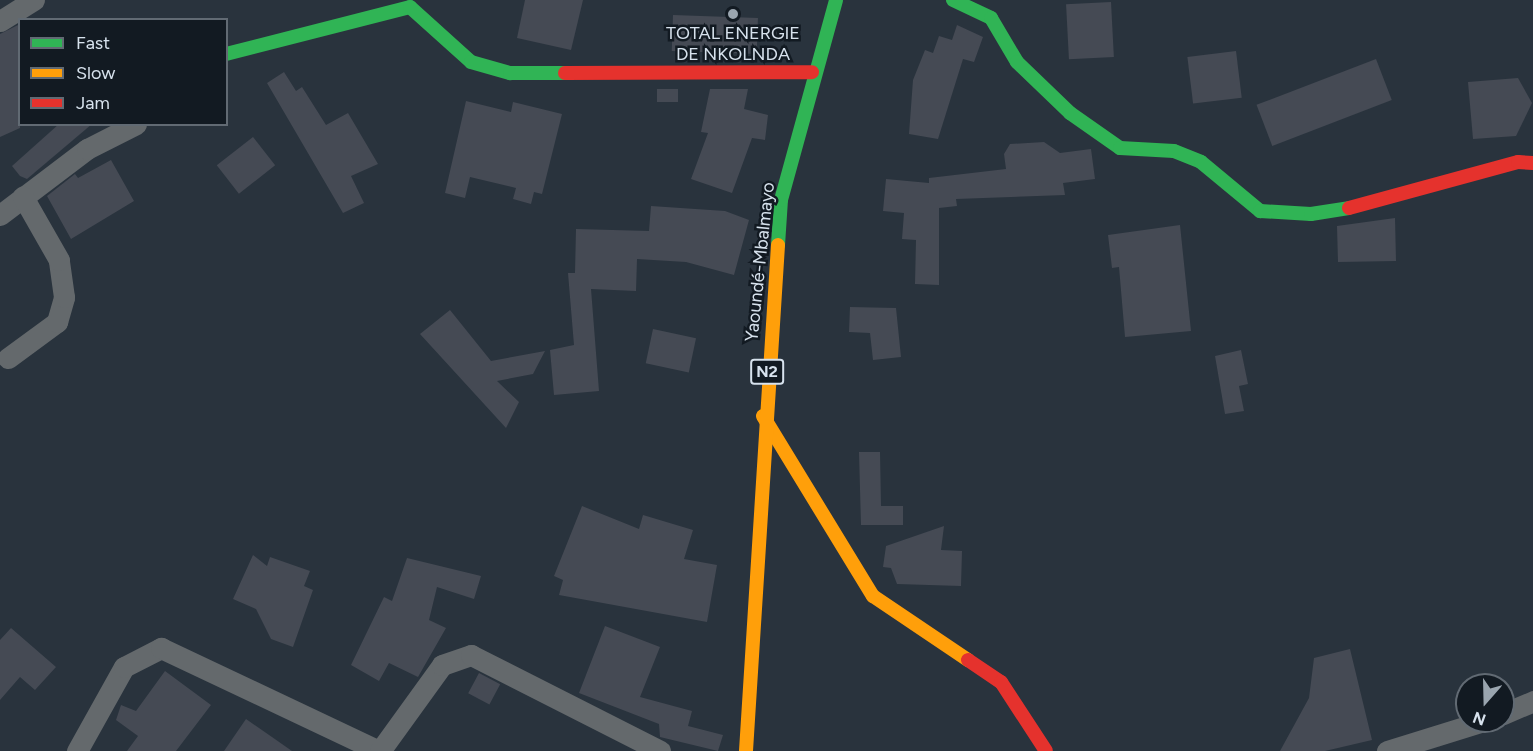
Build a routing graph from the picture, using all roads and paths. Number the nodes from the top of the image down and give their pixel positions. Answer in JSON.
{"nodes":[{"id":1,"x":34,"y":0,"type":"edge"},
{"id":2,"x":836,"y":0,"type":"edge"},
{"id":3,"x":953,"y":0,"type":"edge"},
{"id":4,"x":0,"y":21,"type":"edge"},
{"id":5,"x":228,"y":53,"type":"edge"},
{"id":6,"x":812,"y":72,"type":"junction"},
{"id":7,"x":132,"y":126,"type":"edge"},
{"id":8,"x":1533,"y":163,"type":"edge"},
{"id":9,"x":23,"y":197,"type":"junction"},
{"id":10,"x":0,"y":215,"type":"edge"},
{"id":11,"x":8,"y":358,"type":"dead end"},
{"id":12,"x":764,"y":416,"type":"junction"},
{"id":13,"x":1533,"y":701,"type":"edge"},
{"id":14,"x":1515,"y":709,"type":"edge"},
{"id":15,"x":1455,"y":730,"type":"edge"},
{"id":16,"x":77,"y":751,"type":"edge"},
{"id":17,"x":379,"y":751,"type":"edge"},
{"id":18,"x":660,"y":751,"type":"edge"},
{"id":19,"x":746,"y":751,"type":"edge"},
{"id":20,"x":1046,"y":751,"type":"edge"},
{"id":21,"x":1387,"y":751,"type":"edge"}],
"edges":[{"from":1,"to":4,"type":"street"},
{"from":2,"to":6,"type":"main road","name":"Yaoundé-Mbalmayo","number":"N2"},
{"from":3,"to":8,"type":"main road"},
{"from":5,"to":6,"type":"main road"},
{"from":6,"to":12,"type":"main road","name":"Yaoundé-Mbalmayo","number":"N2"},
{"from":7,"to":9,"type":"street"},
{"from":9,"to":10,"type":"street"},
{"from":9,"to":11,"type":"street"},
{"from":12,"to":19,"type":"main road","name":"Yaoundé-Mbalmayo","number":"N2"},
{"from":12,"to":20,"type":"main road"},
{"from":13,"to":14,"type":"street"},
{"from":15,"to":21,"type":"street"},
{"from":16,"to":17,"type":"street"},
{"from":17,"to":18,"type":"street"}]}
